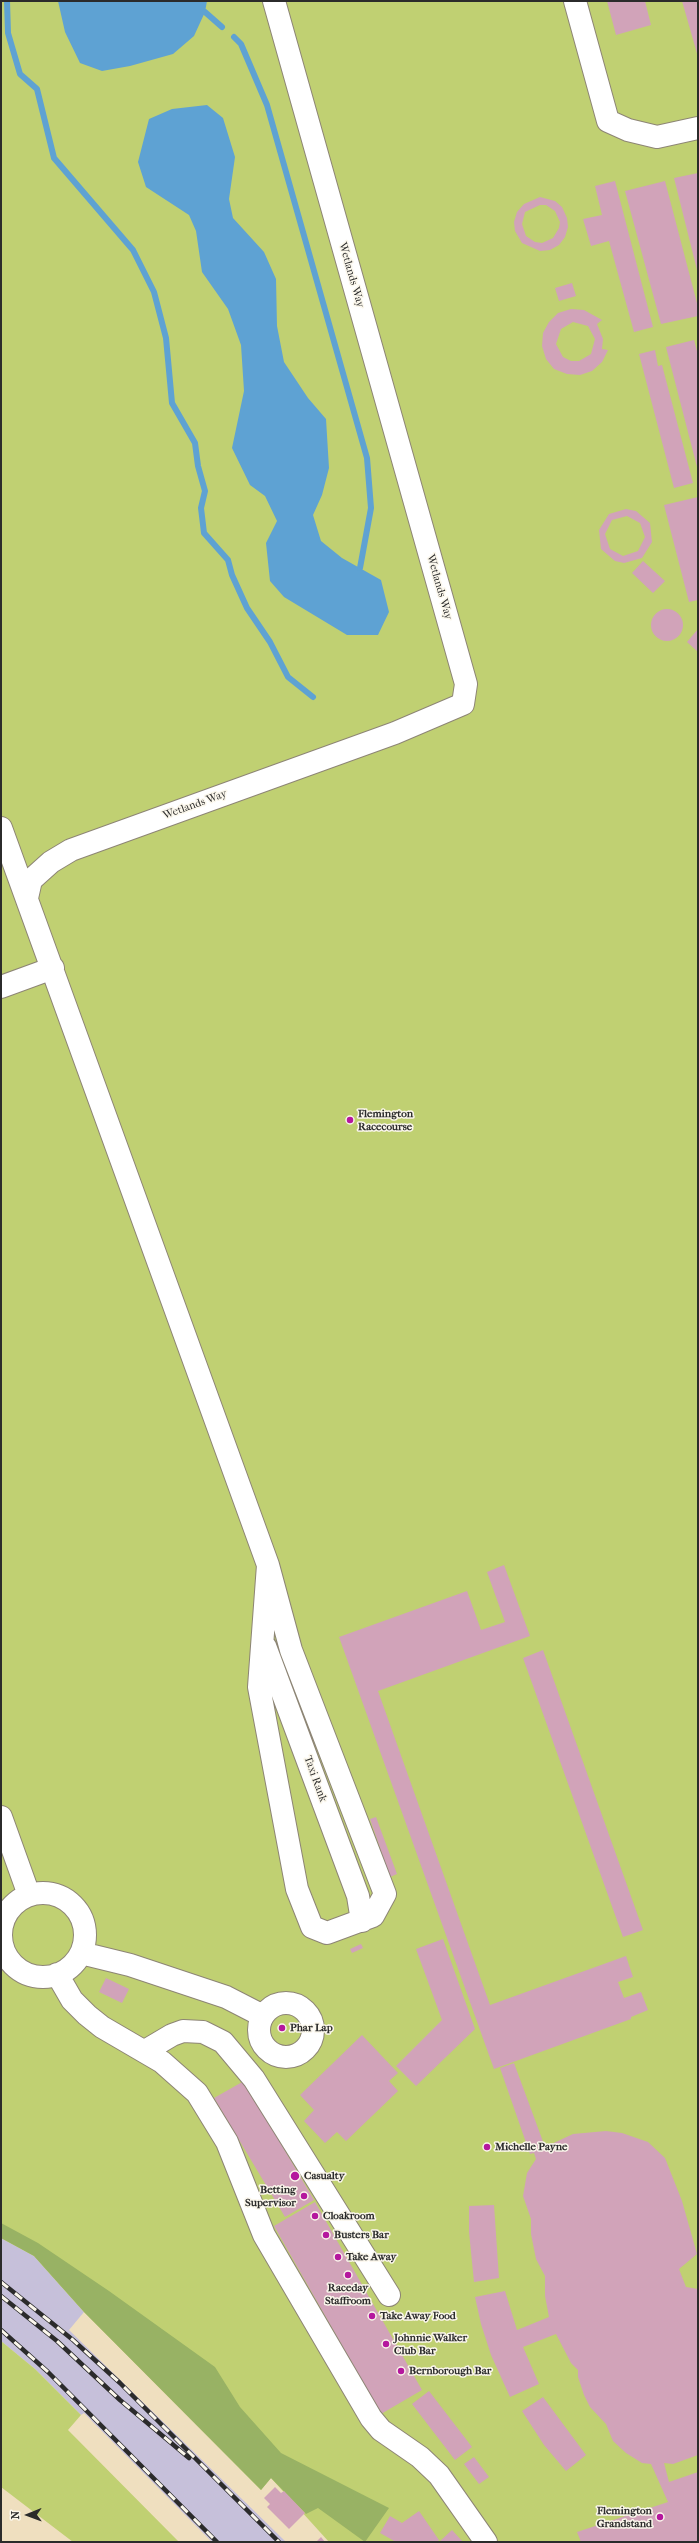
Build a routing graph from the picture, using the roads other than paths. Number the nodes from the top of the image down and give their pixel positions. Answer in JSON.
{"nodes":[{"id":1,"x":274,"y":1,"type":"edge"},
{"id":2,"x":575,"y":1,"type":"edge"},
{"id":3,"x":698,"y":128,"type":"edge"},
{"id":4,"x":1,"y":828,"type":"edge"},
{"id":5,"x":26,"y":898,"type":"junction"},
{"id":6,"x":53,"y":968,"type":"junction"},
{"id":7,"x":1,"y":987,"type":"edge"},
{"id":8,"x":268,"y":1565,"type":"junction"},
{"id":9,"x":263,"y":1639,"type":"junction"},
{"id":10,"x":1,"y":1816,"type":"edge"},
{"id":11,"x":29,"y":1895,"type":"junction"},
{"id":12,"x":362,"y":1920,"type":"junction"},
{"id":13,"x":81,"y":1953,"type":"junction"},
{"id":14,"x":3,"y":1956,"type":"edge"},
{"id":15,"x":57,"y":1974,"type":"junction"},
{"id":16,"x":263,"y":2016,"type":"dead end"},
{"id":17,"x":145,"y":2050,"type":"junction"},
{"id":18,"x":388,"y":2295,"type":"dead end"},
{"id":19,"x":486,"y":2542,"type":"edge"}],
"edges":[{"from":1,"to":5,"type":"lane","name":"Wetlands Way"},
{"from":2,"to":3,"type":"lane"},
{"from":4,"to":5,"type":"lane"},
{"from":5,"to":6,"type":"lane"},
{"from":6,"to":7,"type":"lane"},
{"from":6,"to":8,"type":"lane"},
{"from":8,"to":9,"type":"lane"},
{"from":8,"to":12,"type":"lane"},
{"from":9,"to":12,"type":"lane","name":"Taxi Rank"},
{"from":9,"to":12,"type":"lane"},
{"from":10,"to":11,"type":"lane"},
{"from":11,"to":13,"type":"lane"},
{"from":11,"to":14,"type":"lane"},
{"from":13,"to":15,"type":"lane"},
{"from":13,"to":16,"type":"lane"},
{"from":14,"to":15,"type":"lane"},
{"from":15,"to":17,"type":"lane"},
{"from":17,"to":18,"type":"lane"},
{"from":17,"to":19,"type":"lane"}]}
